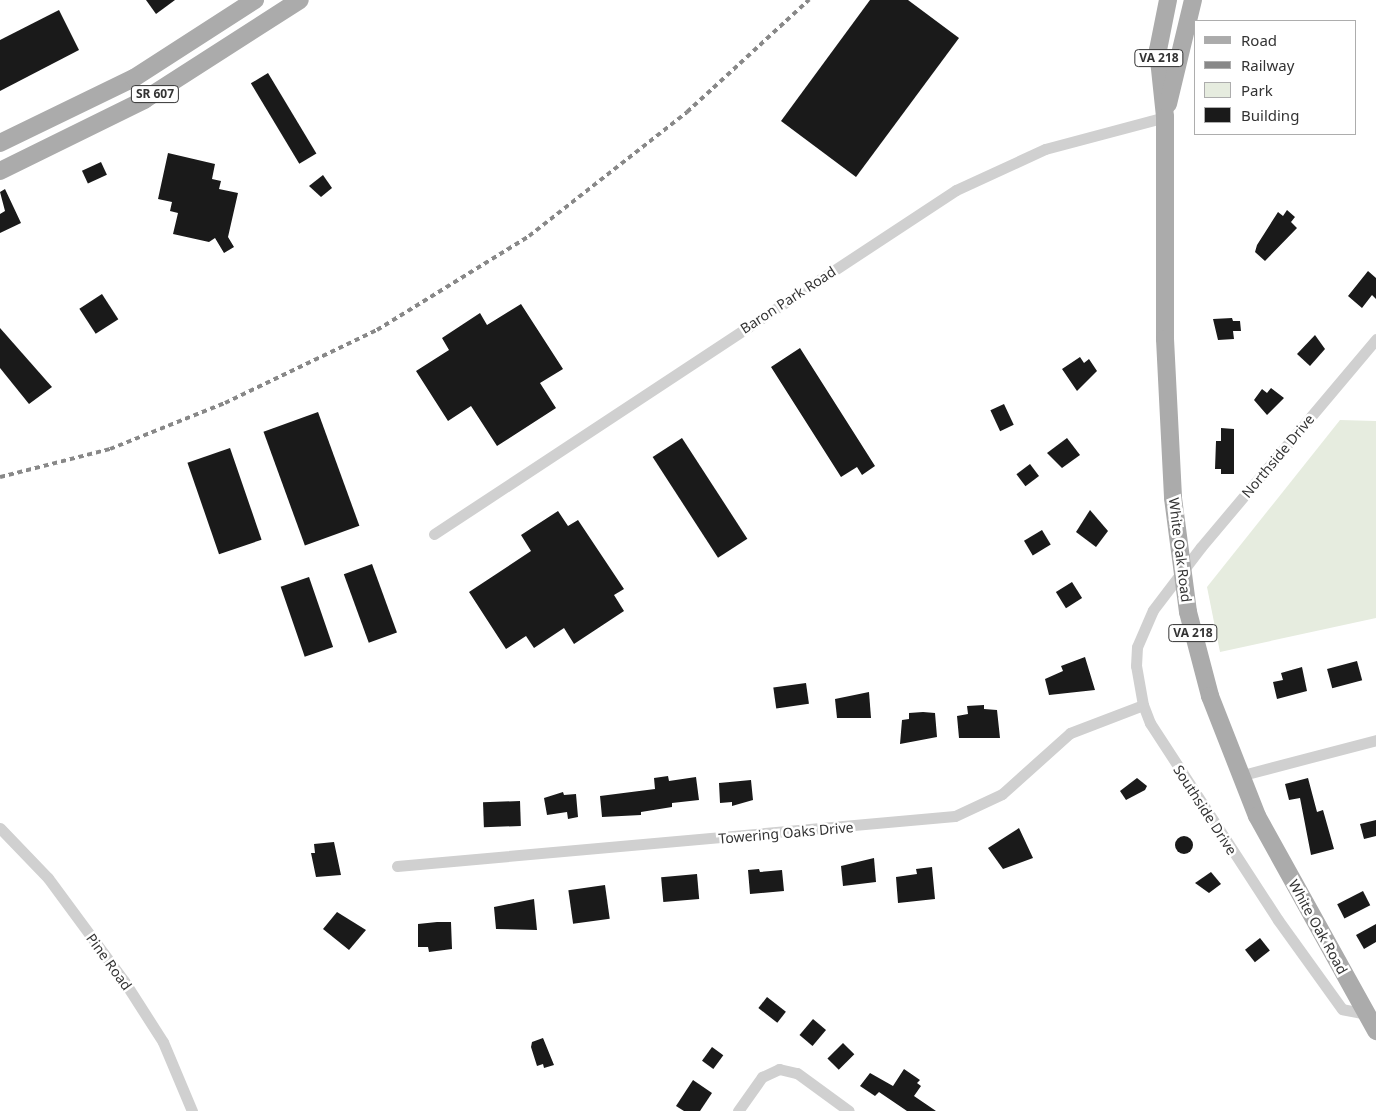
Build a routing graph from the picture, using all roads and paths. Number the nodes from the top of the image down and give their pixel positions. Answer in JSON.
{"nodes":[{"id":1,"x":255,"y":0,"type":"edge"},
{"id":2,"x":300,"y":0,"type":"edge"},
{"id":3,"x":1168,"y":0,"type":"edge"},
{"id":4,"x":1193,"y":0,"type":"edge"},
{"id":5,"x":1165,"y":117,"type":"junction"},
{"id":6,"x":33,"y":129,"type":"junction"},
{"id":7,"x":0,"y":143,"type":"edge"},
{"id":8,"x":44,"y":152,"type":"junction"},
{"id":9,"x":0,"y":171,"type":"edge"},
{"id":10,"x":1376,"y":339,"type":"edge"},
{"id":11,"x":434,"y":534,"type":"dead end"},
{"id":12,"x":1181,"y":573,"type":"junction"},
{"id":13,"x":1142,"y":705,"type":"junction"},
{"id":14,"x":1376,"y":740,"type":"edge"},
{"id":15,"x":1239,"y":776,"type":"junction"},
{"id":16,"x":0,"y":828,"type":"edge"},
{"id":17,"x":397,"y":866,"type":"dead end"},
{"id":18,"x":1367,"y":1014,"type":"junction"},
{"id":19,"x":1376,"y":1031,"type":"edge"},
{"id":20,"x":192,"y":1111,"type":"edge"},
{"id":21,"x":738,"y":1111,"type":"edge"},
{"id":22,"x":848,"y":1111,"type":"edge"}],
"edges":[{"from":1,"to":6,"type":"main road","number":"SR 607"},
{"from":2,"to":8,"type":"main road","number":"SR 607"},
{"from":3,"to":5,"type":"main road","name":"White Oak Road","number":"VA 218"},
{"from":4,"to":5,"type":"main road","name":"White Oak Road","number":"VA 218"},
{"from":5,"to":11,"type":"street","name":"Baron Park Road"},
{"from":5,"to":12,"type":"main road","name":"White Oak Road","number":"VA 218"},
{"from":6,"to":7,"type":"main road","number":"SR 607"},
{"from":6,"to":8,"type":"main road"},
{"from":8,"to":9,"type":"main road","number":"SR 607"},
{"from":10,"to":12,"type":"street","name":"Northside Drive"},
{"from":12,"to":13,"type":"street","name":"Southside Drive"},
{"from":12,"to":15,"type":"main road","name":"White Oak Road","number":"VA 218"},
{"from":13,"to":17,"type":"street","name":"Towering Oaks Drive"},
{"from":13,"to":18,"type":"street","name":"Southside Drive"},
{"from":14,"to":15,"type":"street"},
{"from":15,"to":18,"type":"main road","name":"White Oak Road","number":"VA 218"},
{"from":16,"to":20,"type":"street","name":"Pine Road"},
{"from":18,"to":19,"type":"main road","name":"White Oak Road","number":"VA 218"},
{"from":21,"to":22,"type":"street"}]}
